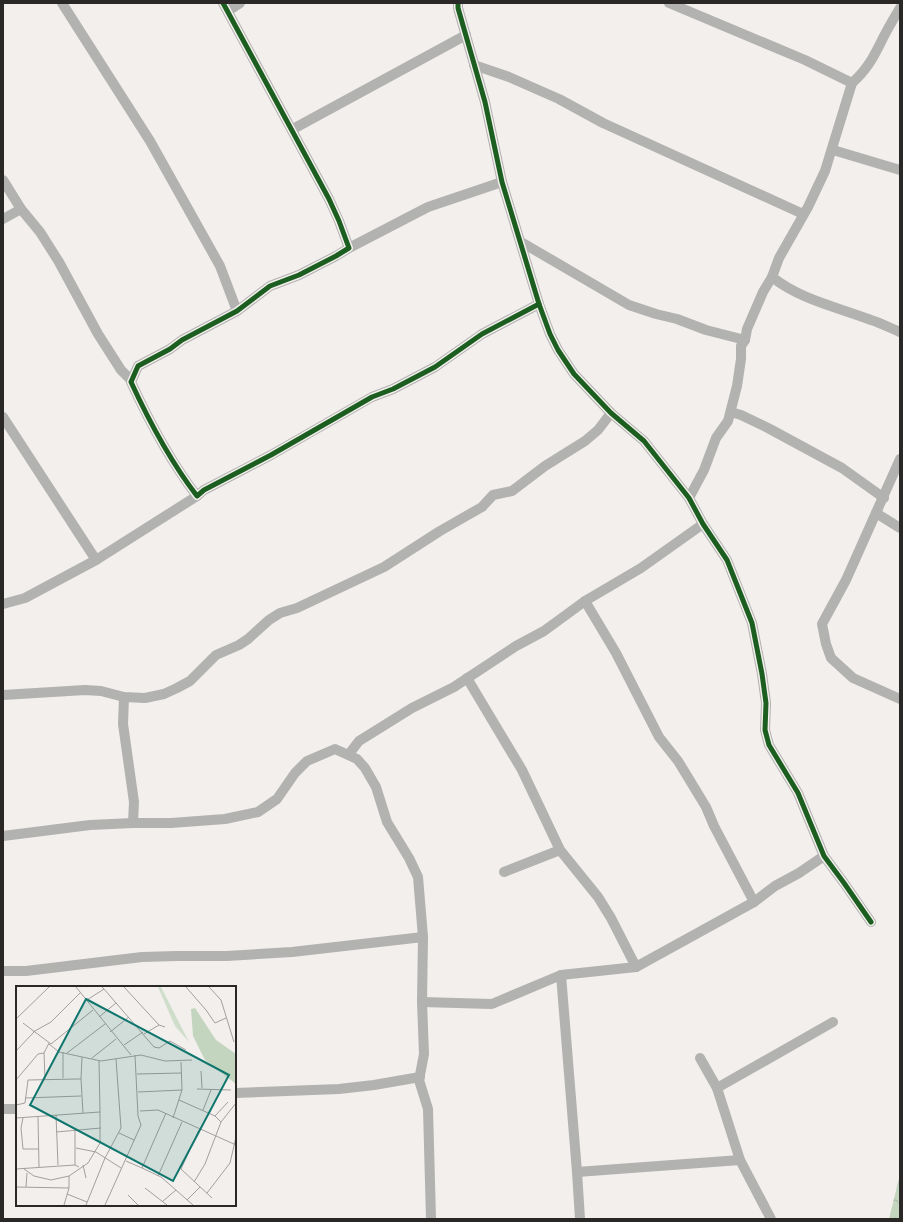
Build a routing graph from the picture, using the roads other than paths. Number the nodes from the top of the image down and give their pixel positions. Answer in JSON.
{"nodes":[{"id":1,"x":62,"y":3,"type":"edge"},
{"id":2,"x":240,"y":3,"type":"edge"},
{"id":3,"x":458,"y":3,"type":"edge"},
{"id":4,"x":669,"y":3,"type":"edge"},
{"id":5,"x":225,"y":7,"type":"edge"},
{"id":6,"x":900,"y":8,"type":"edge"},
{"id":7,"x":466,"y":35,"type":"junction"},
{"id":8,"x":474,"y":65,"type":"junction"},
{"id":9,"x":852,"y":83,"type":"junction"},
{"id":10,"x":293,"y":130,"type":"junction"},
{"id":11,"x":833,"y":150,"type":"junction"},
{"id":12,"x":900,"y":170,"type":"edge"},
{"id":13,"x":3,"y":180,"type":"edge"},
{"id":14,"x":502,"y":182,"type":"junction"},
{"id":15,"x":21,"y":209,"type":"junction"},
{"id":16,"x":803,"y":214,"type":"junction"},
{"id":17,"x":3,"y":219,"type":"edge"},
{"id":18,"x":520,"y":242,"type":"junction"},
{"id":19,"x":348,"y":248,"type":"junction"},
{"id":20,"x":772,"y":277,"type":"junction"},
{"id":21,"x":539,"y":304,"type":"junction"},
{"id":22,"x":237,"y":311,"type":"junction"},
{"id":23,"x":900,"y":332,"type":"edge"},
{"id":24,"x":745,"y":340,"type":"junction"},
{"id":25,"x":131,"y":380,"type":"junction"},
{"id":26,"x":731,"y":412,"type":"junction"},
{"id":27,"x":611,"y":413,"type":"junction"},
{"id":28,"x":3,"y":417,"type":"edge"},
{"id":29,"x":900,"y":459,"type":"edge"},
{"id":30,"x":197,"y":496,"type":"junction"},
{"id":31,"x":689,"y":498,"type":"junction"},
{"id":32,"x":884,"y":498,"type":"junction"},
{"id":33,"x":876,"y":513,"type":"junction"},
{"id":34,"x":703,"y":524,"type":"junction"},
{"id":35,"x":900,"y":528,"type":"edge"},
{"id":36,"x":96,"y":560,"type":"junction"},
{"id":37,"x":585,"y":601,"type":"junction"},
{"id":38,"x":3,"y":604,"type":"edge"},
{"id":39,"x":467,"y":678,"type":"junction"},
{"id":40,"x":3,"y":695,"type":"edge"},
{"id":41,"x":124,"y":697,"type":"junction"},
{"id":42,"x":900,"y":699,"type":"edge"},
{"id":43,"x":349,"y":754,"type":"junction"},
{"id":44,"x":133,"y":823,"type":"junction"},
{"id":45,"x":3,"y":836,"type":"edge"},
{"id":46,"x":560,"y":850,"type":"junction"},
{"id":47,"x":824,"y":856,"type":"junction"},
{"id":48,"x":504,"y":872,"type":"dead end"},
{"id":49,"x":754,"y":902,"type":"junction"},
{"id":50,"x":871,"y":922,"type":"dead end"},
{"id":51,"x":423,"y":936,"type":"junction"},
{"id":52,"x":636,"y":966,"type":"junction"},
{"id":53,"x":3,"y":971,"type":"edge"},
{"id":54,"x":561,"y":975,"type":"junction"},
{"id":55,"x":422,"y":1002,"type":"junction"},
{"id":56,"x":833,"y":1022,"type":"dead end"},
{"id":57,"x":700,"y":1058,"type":"dead end"},
{"id":58,"x":420,"y":1077,"type":"junction"},
{"id":59,"x":718,"y":1088,"type":"junction"},
{"id":60,"x":236,"y":1094,"type":"edge"},
{"id":61,"x":3,"y":1109,"type":"edge"},
{"id":62,"x":16,"y":1109,"type":"edge"},
{"id":63,"x":740,"y":1160,"type":"junction"},
{"id":64,"x":577,"y":1172,"type":"junction"},
{"id":65,"x":431,"y":1219,"type":"edge"},
{"id":66,"x":580,"y":1219,"type":"edge"},
{"id":67,"x":771,"y":1219,"type":"edge"}],
"edges":[{"from":1,"to":22,"type":"street"},
{"from":2,"to":5,"type":"street"},
{"from":3,"to":7,"type":"street"},
{"from":4,"to":9,"type":"street"},
{"from":5,"to":10,"type":"street"},
{"from":6,"to":9,"type":"street"},
{"from":7,"to":8,"type":"street"},
{"from":7,"to":10,"type":"street"},
{"from":8,"to":14,"type":"street"},
{"from":8,"to":16,"type":"street"},
{"from":9,"to":11,"type":"street"},
{"from":10,"to":19,"type":"street"},
{"from":11,"to":12,"type":"street"},
{"from":11,"to":16,"type":"street"},
{"from":13,"to":15,"type":"street"},
{"from":14,"to":18,"type":"street"},
{"from":14,"to":19,"type":"street"},
{"from":15,"to":17,"type":"street"},
{"from":15,"to":25,"type":"street"},
{"from":16,"to":20,"type":"street"},
{"from":18,"to":21,"type":"street"},
{"from":18,"to":24,"type":"street"},
{"from":19,"to":22,"type":"street"},
{"from":20,"to":23,"type":"street"},
{"from":20,"to":24,"type":"street"},
{"from":21,"to":27,"type":"street"},
{"from":21,"to":30,"type":"street"},
{"from":22,"to":25,"type":"street"},
{"from":24,"to":26,"type":"street"},
{"from":25,"to":30,"type":"street"},
{"from":26,"to":31,"type":"street"},
{"from":26,"to":32,"type":"street"},
{"from":27,"to":31,"type":"street"},
{"from":27,"to":41,"type":"street"},
{"from":28,"to":36,"type":"street"},
{"from":29,"to":32,"type":"street"},
{"from":30,"to":36,"type":"street"},
{"from":31,"to":34,"type":"street"},
{"from":32,"to":33,"type":"street"},
{"from":33,"to":35,"type":"street"},
{"from":33,"to":42,"type":"street"},
{"from":34,"to":37,"type":"street"},
{"from":34,"to":47,"type":"street"},
{"from":36,"to":38,"type":"street"},
{"from":37,"to":39,"type":"street"},
{"from":37,"to":49,"type":"street"},
{"from":39,"to":43,"type":"street"},
{"from":39,"to":46,"type":"street"},
{"from":40,"to":41,"type":"street"},
{"from":41,"to":44,"type":"street"},
{"from":43,"to":44,"type":"street"},
{"from":43,"to":51,"type":"street"},
{"from":44,"to":45,"type":"street"},
{"from":46,"to":48,"type":"street"},
{"from":46,"to":52,"type":"street"},
{"from":47,"to":49,"type":"street"},
{"from":47,"to":50,"type":"street"},
{"from":49,"to":52,"type":"street"},
{"from":51,"to":53,"type":"street"},
{"from":51,"to":55,"type":"street"},
{"from":52,"to":54,"type":"street"},
{"from":54,"to":55,"type":"street"},
{"from":54,"to":64,"type":"street"},
{"from":55,"to":58,"type":"street"},
{"from":56,"to":59,"type":"street"},
{"from":57,"to":59,"type":"street"},
{"from":58,"to":60,"type":"street"},
{"from":58,"to":65,"type":"street"},
{"from":59,"to":63,"type":"street"},
{"from":61,"to":62,"type":"street"},
{"from":63,"to":64,"type":"street"},
{"from":63,"to":67,"type":"street"},
{"from":64,"to":66,"type":"street"}]}
